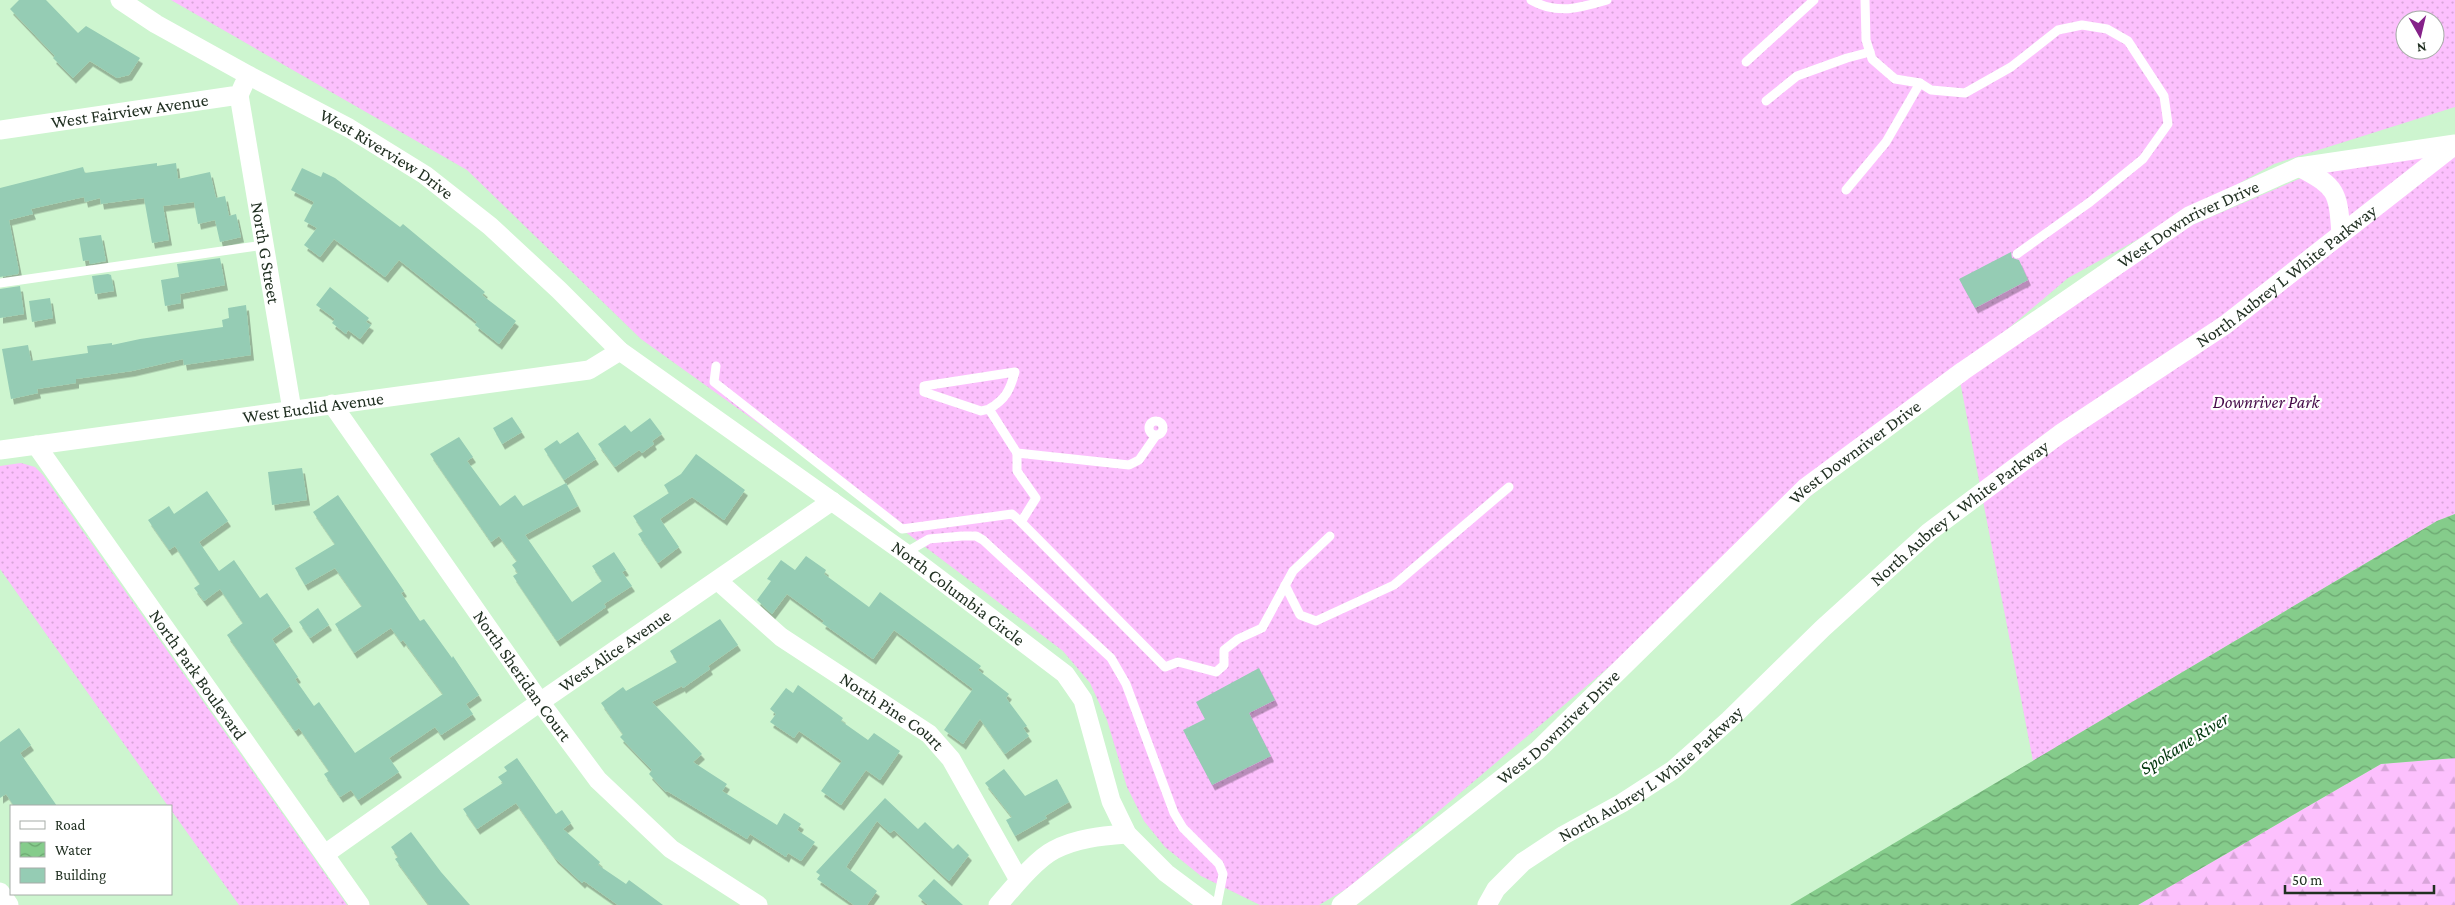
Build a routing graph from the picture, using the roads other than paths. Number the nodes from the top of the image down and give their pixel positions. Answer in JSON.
{"nodes":[{"id":1,"x":120,"y":0,"type":"edge"},
{"id":2,"x":1531,"y":0,"type":"edge"},
{"id":3,"x":1607,"y":0,"type":"edge"},
{"id":4,"x":1814,"y":0,"type":"edge"},
{"id":5,"x":1864,"y":0,"type":"edge"},
{"id":6,"x":1870,"y":52,"type":"junction"},
{"id":7,"x":1746,"y":62,"type":"dead end"},
{"id":8,"x":248,"y":76,"type":"junction"},
{"id":9,"x":1920,"y":83,"type":"junction"},
{"id":10,"x":239,"y":95,"type":"junction"},
{"id":11,"x":1766,"y":101,"type":"dead end"},
{"id":12,"x":0,"y":130,"type":"edge"},
{"id":13,"x":2455,"y":144,"type":"edge"},
{"id":14,"x":2299,"y":167,"type":"junction"},
{"id":15,"x":1846,"y":190,"type":"dead end"},
{"id":16,"x":2341,"y":234,"type":"junction"},
{"id":17,"x":264,"y":245,"type":"junction"},
{"id":18,"x":2017,"y":254,"type":"dead end"},
{"id":19,"x":0,"y":283,"type":"edge"},
{"id":20,"x":620,"y":351,"type":"junction"},
{"id":21,"x":716,"y":366,"type":"dead end"},
{"id":22,"x":332,"y":404,"type":"junction"},
{"id":23,"x":989,"y":409,"type":"junction"},
{"id":24,"x":292,"y":410,"type":"junction"},
{"id":25,"x":1155,"y":437,"type":"dead end"},
{"id":26,"x":36,"y":445,"type":"junction"},
{"id":27,"x":0,"y":450,"type":"edge"},
{"id":28,"x":1017,"y":453,"type":"junction"},
{"id":29,"x":1509,"y":487,"type":"dead end"},
{"id":30,"x":832,"y":501,"type":"junction"},
{"id":31,"x":1020,"y":522,"type":"junction"},
{"id":32,"x":1330,"y":536,"type":"dead end"},
{"id":33,"x":905,"y":553,"type":"junction"},
{"id":34,"x":718,"y":581,"type":"junction"},
{"id":35,"x":1285,"y":585,"type":"junction"},
{"id":36,"x":540,"y":702,"type":"junction"},
{"id":37,"x":1127,"y":834,"type":"junction"},
{"id":38,"x":325,"y":854,"type":"junction"},
{"id":39,"x":1019,"y":880,"type":"junction"},
{"id":40,"x":0,"y":892,"type":"edge"},
{"id":41,"x":9,"y":905,"type":"edge"},
{"id":42,"x":360,"y":905,"type":"edge"},
{"id":43,"x":758,"y":905,"type":"edge"},
{"id":44,"x":998,"y":905,"type":"edge"},
{"id":45,"x":1209,"y":905,"type":"edge"},
{"id":46,"x":1217,"y":905,"type":"edge"},
{"id":47,"x":1341,"y":905,"type":"edge"},
{"id":48,"x":1487,"y":905,"type":"edge"}],
"edges":[{"from":1,"to":8,"type":"street","name":"West Riverview Drive"},
{"from":2,"to":3,"type":"lane"},
{"from":4,"to":7,"type":"lane"},
{"from":5,"to":6,"type":"lane"},
{"from":6,"to":9,"type":"lane"},
{"from":6,"to":11,"type":"lane"},
{"from":8,"to":10,"type":"street"},
{"from":8,"to":20,"type":"street","name":"West Riverview Drive"},
{"from":9,"to":15,"type":"lane"},
{"from":9,"to":18,"type":"lane"},
{"from":10,"to":12,"type":"street","name":"West Fairview Avenue"},
{"from":10,"to":17,"type":"street","name":"North G Street"},
{"from":13,"to":14,"type":"street","name":"West Downriver Drive"},
{"from":13,"to":16,"type":"street","name":"North Aubrey L White Parkway"},
{"from":14,"to":16,"type":"street"},
{"from":14,"to":47,"type":"street","name":"West Downriver Drive"},
{"from":16,"to":48,"type":"street","name":"North Aubrey L White Parkway"},
{"from":17,"to":19,"type":"lane"},
{"from":17,"to":24,"type":"street","name":"North G Street"},
{"from":20,"to":22,"type":"street","name":"West Euclid Avenue"},
{"from":20,"to":30,"type":"street","name":"North Columbia Circle"},
{"from":21,"to":31,"type":"lane"},
{"from":22,"to":24,"type":"street","name":"West Euclid Avenue"},
{"from":22,"to":36,"type":"street","name":"North Sheridan Court"},
{"from":23,"to":23,"type":"lane"},
{"from":23,"to":28,"type":"lane"},
{"from":24,"to":26,"type":"street","name":"West Euclid Avenue"},
{"from":25,"to":28,"type":"lane"},
{"from":26,"to":27,"type":"street","name":"West Euclid Avenue"},
{"from":26,"to":38,"type":"street","name":"North Park Boulevard"},
{"from":28,"to":31,"type":"lane"},
{"from":29,"to":35,"type":"lane"},
{"from":30,"to":33,"type":"street","name":"North Columbia Circle"},
{"from":30,"to":34,"type":"street","name":"West Alice Avenue"},
{"from":31,"to":35,"type":"lane"},
{"from":32,"to":35,"type":"lane"},
{"from":33,"to":37,"type":"street","name":"North Columbia Circle"},
{"from":33,"to":46,"type":"lane"},
{"from":34,"to":36,"type":"street","name":"West Alice Avenue"},
{"from":34,"to":39,"type":"street","name":"North Pine Court"},
{"from":36,"to":38,"type":"street","name":"West Alice Avenue"},
{"from":36,"to":43,"type":"street","name":"North Sheridan Court"},
{"from":37,"to":39,"type":"street"},
{"from":37,"to":45,"type":"street","name":"North Columbia Circle"},
{"from":38,"to":42,"type":"street","name":"North Park Boulevard"},
{"from":39,"to":44,"type":"street"},
{"from":40,"to":41,"type":"street"}]}
